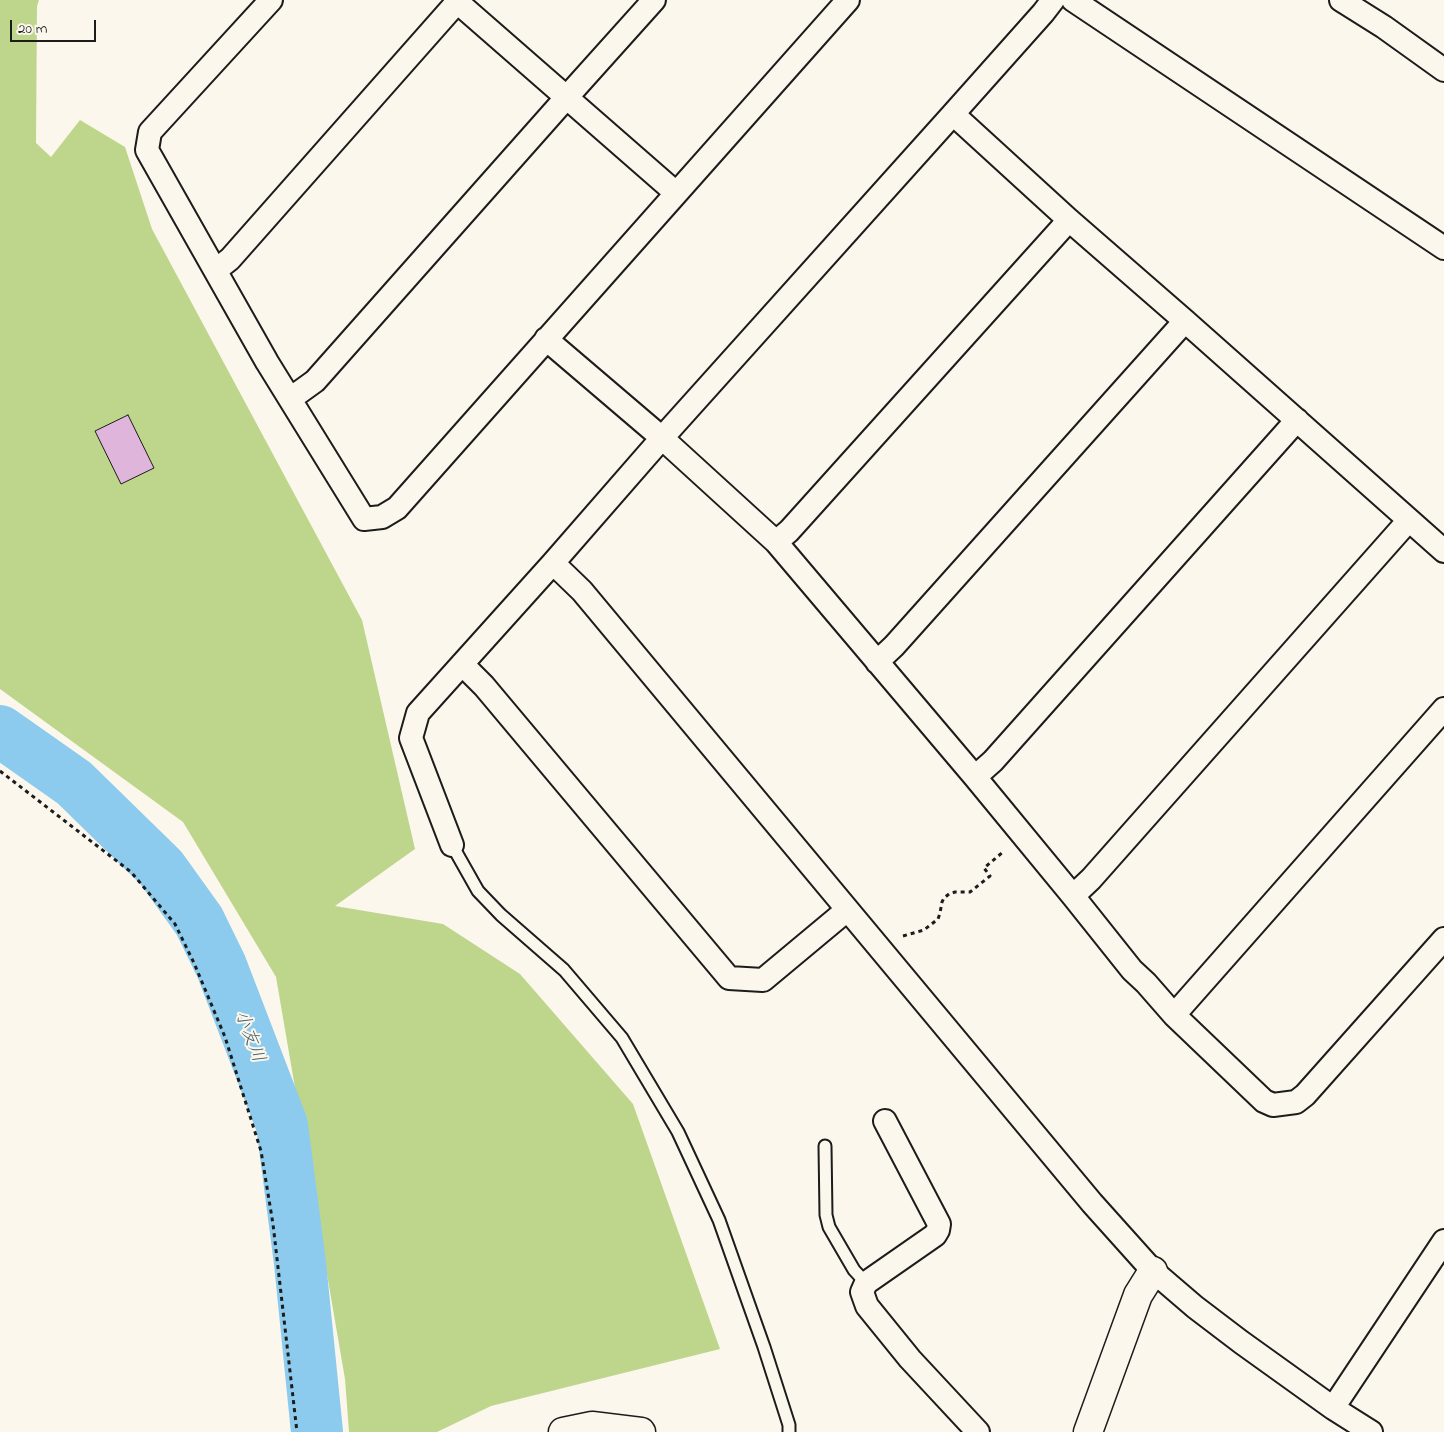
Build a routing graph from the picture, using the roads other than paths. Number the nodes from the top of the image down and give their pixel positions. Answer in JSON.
{"nodes":[{"id":1,"x":271,"y":0,"type":"edge"},
{"id":2,"x":654,"y":0,"type":"edge"},
{"id":3,"x":848,"y":0,"type":"edge"},
{"id":4,"x":1052,"y":0,"type":"edge"},
{"id":5,"x":1074,"y":0,"type":"edge"},
{"id":6,"x":1341,"y":0,"type":"edge"},
{"id":7,"x":457,"y":1,"type":"edge"},
{"id":8,"x":1444,"y":70,"type":"edge"},
{"id":9,"x":566,"y":98,"type":"junction"},
{"id":10,"x":953,"y":114,"type":"junction"},
{"id":11,"x":676,"y":193,"type":"junction"},
{"id":12,"x":1069,"y":220,"type":"junction"},
{"id":13,"x":1444,"y":248,"type":"edge"},
{"id":14,"x":216,"y":270,"type":"junction"},
{"id":15,"x":1185,"y":321,"type":"junction"},
{"id":16,"x":546,"y":339,"type":"junction"},
{"id":17,"x":290,"y":399,"type":"junction"},
{"id":18,"x":1297,"y":420,"type":"junction"},
{"id":19,"x":662,"y":438,"type":"junction"},
{"id":20,"x":1410,"y":520,"type":"junction"},
{"id":21,"x":776,"y":542,"type":"junction"},
{"id":22,"x":1444,"y":551,"type":"edge"},
{"id":23,"x":553,"y":564,"type":"junction"},
{"id":24,"x":877,"y":662,"type":"junction"},
{"id":25,"x":462,"y":664,"type":"junction"},
{"id":26,"x":1444,"y":709,"type":"edge"},
{"id":27,"x":976,"y":778,"type":"junction"},
{"id":28,"x":452,"y":845,"type":"joint"},
{"id":29,"x":1073,"y":896,"type":"junction"},
{"id":30,"x":847,"y":910,"type":"junction"},
{"id":31,"x":1444,"y":939,"type":"edge"},
{"id":32,"x":1174,"y":1015,"type":"junction"},
{"id":33,"x":885,"y":1121,"type":"dead end"},
{"id":34,"x":825,"y":1146,"type":"dead end"},
{"id":35,"x":1444,"y":1241,"type":"edge"},
{"id":36,"x":1153,"y":1271,"type":"junction"},
{"id":37,"x":866,"y":1283,"type":"junction"},
{"id":38,"x":1332,"y":1408,"type":"junction"},
{"id":39,"x":563,"y":1432,"type":"edge"},
{"id":40,"x":641,"y":1432,"type":"edge"},
{"id":41,"x":789,"y":1432,"type":"edge"},
{"id":42,"x":978,"y":1432,"type":"edge"},
{"id":43,"x":1088,"y":1432,"type":"edge"},
{"id":44,"x":1371,"y":1432,"type":"edge"}],
"edges":[{"from":1,"to":14,"type":"street"},
{"from":2,"to":9,"type":"street"},
{"from":3,"to":11,"type":"street"},
{"from":4,"to":10,"type":"street"},
{"from":5,"to":13,"type":"street"},
{"from":6,"to":8,"type":"street"},
{"from":7,"to":9,"type":"street"},
{"from":7,"to":14,"type":"street"},
{"from":9,"to":11,"type":"street"},
{"from":9,"to":17,"type":"street"},
{"from":10,"to":12,"type":"street"},
{"from":10,"to":19,"type":"street"},
{"from":11,"to":16,"type":"street"},
{"from":12,"to":15,"type":"street"},
{"from":12,"to":21,"type":"street"},
{"from":14,"to":17,"type":"street"},
{"from":15,"to":18,"type":"street"},
{"from":15,"to":24,"type":"street"},
{"from":16,"to":17,"type":"street"},
{"from":16,"to":19,"type":"street"},
{"from":18,"to":20,"type":"street"},
{"from":18,"to":27,"type":"street"},
{"from":19,"to":21,"type":"street"},
{"from":19,"to":23,"type":"street"},
{"from":20,"to":22,"type":"street"},
{"from":20,"to":29,"type":"street"},
{"from":21,"to":24,"type":"street"},
{"from":23,"to":25,"type":"street"},
{"from":23,"to":30,"type":"street"},
{"from":24,"to":27,"type":"street"},
{"from":25,"to":28,"type":"street"},
{"from":25,"to":30,"type":"street"},
{"from":26,"to":32,"type":"street"},
{"from":27,"to":29,"type":"street"},
{"from":28,"to":41,"type":"lane"},
{"from":29,"to":32,"type":"street"},
{"from":30,"to":36,"type":"street"},
{"from":31,"to":32,"type":"street"},
{"from":33,"to":37,"type":"street"},
{"from":34,"to":37,"type":"lane"},
{"from":35,"to":38,"type":"street"},
{"from":36,"to":38,"type":"street"},
{"from":36,"to":43,"type":"street"},
{"from":37,"to":42,"type":"street"},
{"from":38,"to":44,"type":"street"},
{"from":39,"to":40,"type":"street"}]}
